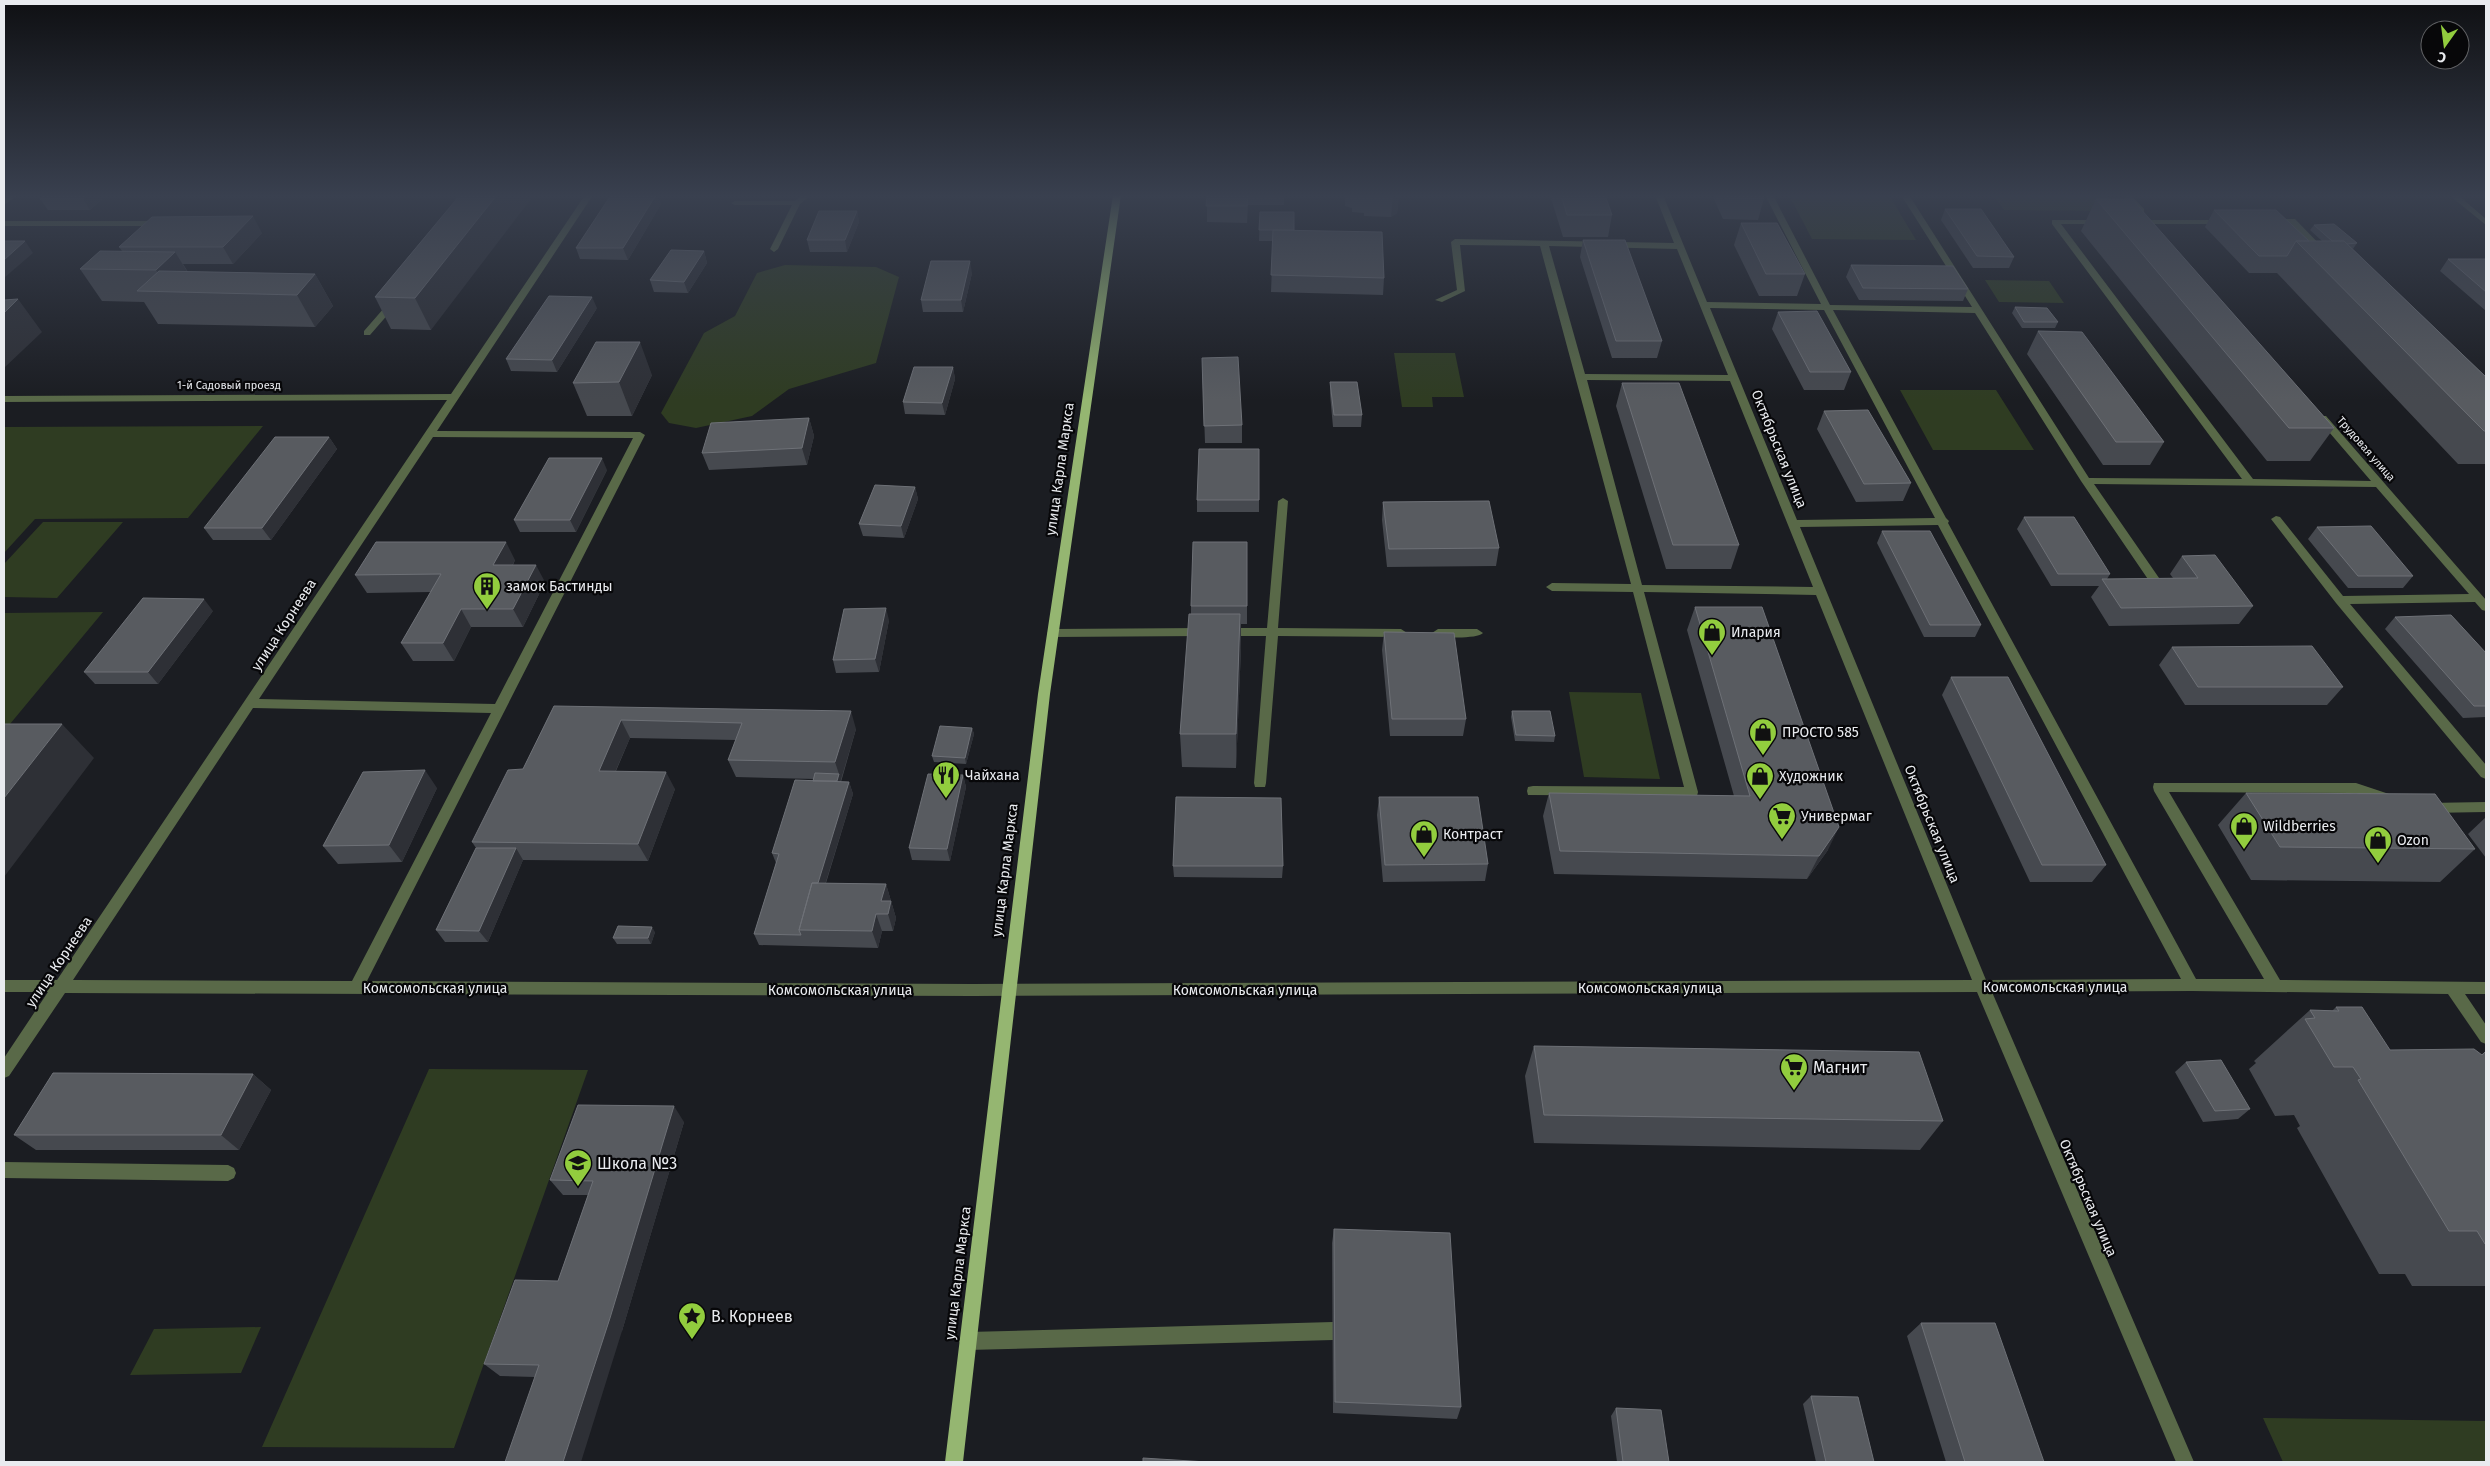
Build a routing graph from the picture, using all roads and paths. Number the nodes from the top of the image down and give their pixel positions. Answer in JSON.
{"nodes":[{"id":1,"x":543,"y":263,"type":"edge"},
{"id":2,"x":1107,"y":263,"type":"edge"},
{"id":3,"x":1459,"y":263,"type":"edge"},
{"id":4,"x":1550,"y":263,"type":"edge"},
{"id":5,"x":1686,"y":263,"type":"edge"},
{"id":6,"x":1804,"y":263,"type":"edge"},
{"id":7,"x":1947,"y":263,"type":"edge"},
{"id":8,"x":2086,"y":263,"type":"edge"},
{"id":9,"x":398,"y":297,"type":"edge"},
{"id":10,"x":1438,"y":300,"type":"dead end"},
{"id":11,"x":1703,"y":305,"type":"junction"},
{"id":12,"x":1827,"y":308,"type":"junction"},
{"id":13,"x":1976,"y":310,"type":"junction"},
{"id":14,"x":368,"y":334,"type":"dead end"},
{"id":15,"x":1582,"y":378,"type":"junction"},
{"id":16,"x":1733,"y":378,"type":"junction"},
{"id":17,"x":454,"y":397,"type":"junction"},
{"id":18,"x":4,"y":399,"type":"edge"},
{"id":19,"x":2315,"y":409,"type":"edge"},
{"id":20,"x":428,"y":434,"type":"junction"},
{"id":21,"x":2086,"y":481,"type":"junction"},
{"id":22,"x":2250,"y":484,"type":"junction"},
{"id":23,"x":2381,"y":484,"type":"junction"},
{"id":24,"x":1284,"y":501,"type":"dead end"},
{"id":25,"x":2276,"y":519,"type":"dead end"},
{"id":26,"x":1944,"y":521,"type":"junction"},
{"id":27,"x":1792,"y":524,"type":"junction"},
{"id":28,"x":1552,"y":587,"type":"dead end"},
{"id":29,"x":2160,"y":588,"type":"edge"},
{"id":30,"x":1639,"y":589,"type":"junction"},
{"id":31,"x":1820,"y":591,"type":"junction"},
{"id":32,"x":2340,"y":600,"type":"junction"},
{"id":33,"x":2483,"y":603,"type":"edge"},
{"id":34,"x":1272,"y":632,"type":"junction"},
{"id":35,"x":1053,"y":633,"type":"junction"},
{"id":36,"x":1411,"y":633,"type":"edge"},
{"id":37,"x":1430,"y":633,"type":"edge"},
{"id":38,"x":1477,"y":633,"type":"dead end"},
{"id":39,"x":250,"y":704,"type":"junction"},
{"id":40,"x":501,"y":709,"type":"junction"},
{"id":41,"x":2486,"y":774,"type":"edge"},
{"id":42,"x":1260,"y":783,"type":"dead end"},
{"id":43,"x":1533,"y":791,"type":"dead end"},
{"id":44,"x":2397,"y":803,"type":"edge"},
{"id":45,"x":2486,"y":807,"type":"edge"},
{"id":46,"x":2413,"y":808,"type":"edge"},
{"id":47,"x":2192,"y":985,"type":"junction"},
{"id":48,"x":4,"y":986,"type":"edge"},
{"id":49,"x":61,"y":986,"type":"junction"},
{"id":50,"x":2276,"y":986,"type":"junction"},
{"id":51,"x":1982,"y":987,"type":"junction"},
{"id":52,"x":356,"y":988,"type":"junction"},
{"id":53,"x":2452,"y":988,"type":"junction"},
{"id":54,"x":2486,"y":988,"type":"edge"},
{"id":55,"x":1008,"y":990,"type":"junction"},
{"id":56,"x":2486,"y":1037,"type":"edge"},
{"id":57,"x":4,"y":1071,"type":"edge"},
{"id":58,"x":4,"y":1170,"type":"edge"},
{"id":59,"x":228,"y":1173,"type":"dead end"},
{"id":60,"x":1332,"y":1331,"type":"edge"},
{"id":61,"x":968,"y":1340,"type":"junction"},
{"id":62,"x":954,"y":1462,"type":"edge"},
{"id":63,"x":2185,"y":1462,"type":"edge"}],
"edges":[{"from":1,"to":17,"type":"street","name":"улица Корнеева"},
{"from":2,"to":35,"type":"main road","name":"улица Карла Маркса"},
{"from":3,"to":10,"type":"street"},
{"from":4,"to":15,"type":"street"},
{"from":5,"to":11,"type":"street","name":"Октябрьская улица"},
{"from":6,"to":12,"type":"street"},
{"from":7,"to":13,"type":"street"},
{"from":8,"to":22,"type":"street"},
{"from":9,"to":14,"type":"street"},
{"from":11,"to":12,"type":"street"},
{"from":11,"to":16,"type":"street","name":"Октябрьская улица"},
{"from":12,"to":13,"type":"street"},
{"from":12,"to":26,"type":"street"},
{"from":13,"to":21,"type":"street"},
{"from":15,"to":16,"type":"street"},
{"from":15,"to":30,"type":"street"},
{"from":16,"to":27,"type":"street","name":"Октябрьская улица"},
{"from":17,"to":18,"type":"street","name":"1-й Садовый проезд"},
{"from":17,"to":20,"type":"street","name":"улица Корнеева"},
{"from":19,"to":23,"type":"street","name":"Трудовая улица"},
{"from":20,"to":39,"type":"street","name":"улица Корнеева"},
{"from":20,"to":40,"type":"street"},
{"from":21,"to":22,"type":"street"},
{"from":21,"to":29,"type":"street"},
{"from":22,"to":23,"type":"street"},
{"from":23,"to":33,"type":"street","name":"Трудовая улица"},
{"from":24,"to":34,"type":"street"},
{"from":25,"to":32,"type":"street"},
{"from":26,"to":27,"type":"street"},
{"from":26,"to":47,"type":"street"},
{"from":27,"to":31,"type":"street","name":"Октябрьская улица"},
{"from":28,"to":30,"type":"street"},
{"from":30,"to":31,"type":"street"},
{"from":30,"to":43,"type":"street"},
{"from":31,"to":51,"type":"street","name":"Октябрьская улица"},
{"from":32,"to":33,"type":"street"},
{"from":32,"to":41,"type":"street"},
{"from":34,"to":35,"type":"street"},
{"from":34,"to":36,"type":"street"},
{"from":34,"to":42,"type":"street"},
{"from":35,"to":55,"type":"main road","name":"улица Карла Маркса"},
{"from":37,"to":38,"type":"street"},
{"from":39,"to":40,"type":"street"},
{"from":39,"to":49,"type":"street","name":"улица Корнеева"},
{"from":40,"to":52,"type":"street"},
{"from":44,"to":50,"type":"street"},
{"from":45,"to":46,"type":"street"},
{"from":47,"to":50,"type":"street","name":"Комсомольская улица"},
{"from":47,"to":51,"type":"street","name":"Комсомольская улица"},
{"from":48,"to":49,"type":"street","name":"Комсомольская улица"},
{"from":49,"to":52,"type":"street","name":"Комсомольская улица"},
{"from":49,"to":57,"type":"street","name":"улица Корнеева"},
{"from":50,"to":53,"type":"street","name":"Комсомольская улица"},
{"from":51,"to":55,"type":"street","name":"Комсомольская улица"},
{"from":51,"to":63,"type":"street","name":"Октябрьская улица"},
{"from":52,"to":55,"type":"street","name":"Комсомольская улица"},
{"from":53,"to":54,"type":"street","name":"Комсомольская улица"},
{"from":53,"to":56,"type":"street"},
{"from":55,"to":61,"type":"main road","name":"улица Карла Маркса"},
{"from":58,"to":59,"type":"street"},
{"from":60,"to":61,"type":"street"},
{"from":61,"to":62,"type":"main road","name":"улица Карла Маркса"}]}
